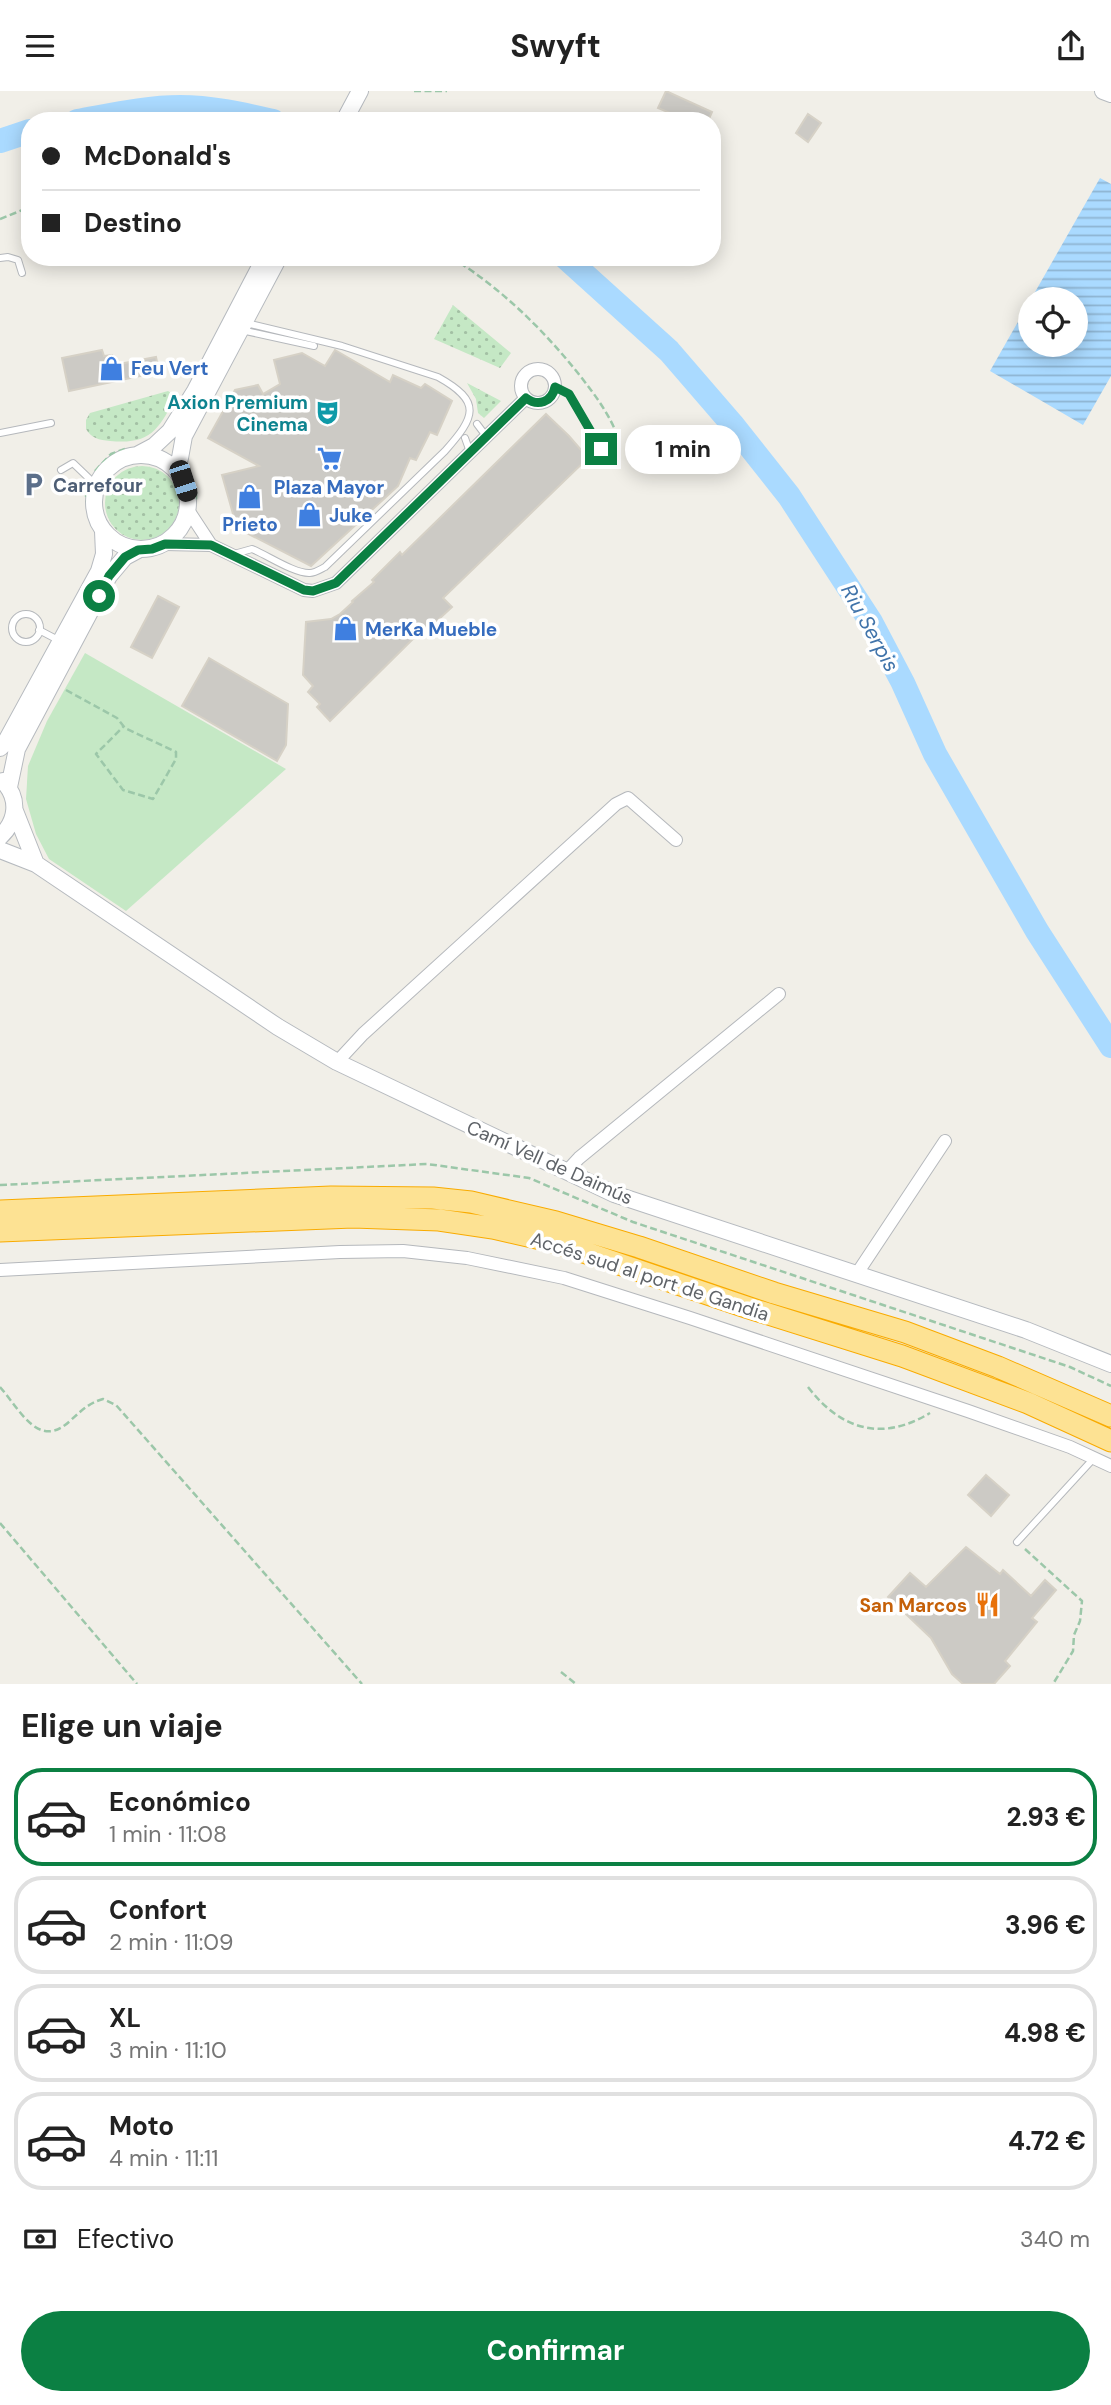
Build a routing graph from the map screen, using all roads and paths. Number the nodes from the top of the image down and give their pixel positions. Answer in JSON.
{"nodes":[{"id":1,"x":360,"y":91,"type":"edge"},
{"id":2,"x":414,"y":91,"type":"edge"},
{"id":3,"x":447,"y":91,"type":"edge"},
{"id":4,"x":1103,"y":91,"type":"edge"},
{"id":5,"x":1111,"y":95,"type":"edge"},
{"id":6,"x":349,"y":112,"type":"edge"},
{"id":7,"x":21,"y":211,"type":"edge"},
{"id":8,"x":0,"y":219,"type":"edge"},
{"id":9,"x":0,"y":258,"type":"edge"},
{"id":10,"x":260,"y":266,"type":"edge"},
{"id":11,"x":274,"y":266,"type":"edge"},
{"id":12,"x":465,"y":266,"type":"edge"},
{"id":13,"x":22,"y":273,"type":"dead end"},
{"id":14,"x":242,"y":326,"type":"junction"},
{"id":15,"x":314,"y":346,"type":"dead end"},
{"id":16,"x":555,"y":387,"type":"junction"},
{"id":17,"x":526,"y":398,"type":"junction"},
{"id":18,"x":51,"y":423,"type":"dead end"},
{"id":19,"x":477,"y":424,"type":"dead end"},
{"id":20,"x":0,"y":433,"type":"edge"},
{"id":21,"x":486,"y":436,"type":"junction"},
{"id":22,"x":465,"y":438,"type":"dead end"},
{"id":23,"x":601,"y":449,"type":"joint"},
{"id":24,"x":134,"y":452,"type":"junction"},
{"id":25,"x":470,"y":452,"type":"junction"},
{"id":26,"x":61,"y":470,"type":"dead end"},
{"id":27,"x":175,"y":470,"type":"junction"},
{"id":28,"x":93,"y":483,"type":"junction"},
{"id":29,"x":188,"y":510,"type":"junction"},
{"id":30,"x":99,"y":531,"type":"junction"},
{"id":31,"x":165,"y":544,"type":"junction"},
{"id":32,"x":211,"y":545,"type":"junction"},
{"id":33,"x":138,"y":550,"type":"junction"},
{"id":34,"x":231,"y":555,"type":"junction"},
{"id":35,"x":40,"y":631,"type":"junction"},
{"id":36,"x":61,"y":641,"type":"junction"},
{"id":37,"x":60,"y":687,"type":"dead end"},
{"id":38,"x":124,"y":726,"type":"junction"},
{"id":39,"x":0,"y":748,"type":"edge"},
{"id":40,"x":4,"y":783,"type":"edge"},
{"id":41,"x":15,"y":811,"type":"junction"},
{"id":42,"x":0,"y":837,"type":"edge"},
{"id":43,"x":676,"y":840,"type":"dead end"},
{"id":44,"x":0,"y":850,"type":"edge"},
{"id":45,"x":36,"y":864,"type":"junction"},
{"id":46,"x":779,"y":994,"type":"dead end"},
{"id":47,"x":337,"y":1062,"type":"junction"},
{"id":48,"x":944,"y":1142,"type":"dead end"},
{"id":49,"x":566,"y":1172,"type":"junction"},
{"id":50,"x":0,"y":1211,"type":"edge"},
{"id":51,"x":0,"y":1231,"type":"edge"},
{"id":52,"x":0,"y":1270,"type":"edge"},
{"id":53,"x":856,"y":1275,"type":"junction"},
{"id":54,"x":1111,"y":1364,"type":"edge"},
{"id":55,"x":0,"y":1387,"type":"edge"},
{"id":56,"x":808,"y":1388,"type":"dead end"},
{"id":57,"x":944,"y":1403,"type":"junction"},
{"id":58,"x":1111,"y":1416,"type":"edge"},
{"id":59,"x":1111,"y":1441,"type":"edge"},
{"id":60,"x":1094,"y":1458,"type":"junction"},
{"id":61,"x":1111,"y":1466,"type":"edge"},
{"id":62,"x":0,"y":1523,"type":"edge"},
{"id":63,"x":1017,"y":1542,"type":"joint"},
{"id":64,"x":561,"y":1672,"type":"dead end"},
{"id":65,"x":137,"y":1684,"type":"edge"},
{"id":66,"x":362,"y":1684,"type":"edge"},
{"id":67,"x":576,"y":1684,"type":"edge"},
{"id":68,"x":1052,"y":1684,"type":"edge"}],
"edges":[{"from":1,"to":6,"type":"main road"},
{"from":2,"to":3,"type":"path"},
{"from":4,"to":5,"type":"main road"},
{"from":7,"to":8,"type":"path"},
{"from":9,"to":13,"type":"lane"},
{"from":10,"to":24,"type":"main road"},
{"from":11,"to":14,"type":"main road"},
{"from":12,"to":23,"type":"path"},
{"from":14,"to":15,"type":"lane"},
{"from":14,"to":27,"type":"main road"},
{"from":14,"to":34,"type":"lane"},
{"from":16,"to":17,"type":"street"},
{"from":16,"to":17,"type":"street"},
{"from":16,"to":23,"type":"lane"},
{"from":17,"to":21,"type":"street"},
{"from":18,"to":20,"type":"lane"},
{"from":19,"to":21,"type":"lane"},
{"from":21,"to":25,"type":"street"},
{"from":22,"to":25,"type":"lane"},
{"from":24,"to":27,"type":"main road"},
{"from":24,"to":28,"type":"main road"},
{"from":24,"to":28,"type":"path"},
{"from":25,"to":34,"type":"street"},
{"from":26,"to":28,"type":"lane"},
{"from":27,"to":29,"type":"main road"},
{"from":28,"to":30,"type":"main road"},
{"from":28,"to":30,"type":"path"},
{"from":29,"to":31,"type":"main road"},
{"from":29,"to":32,"type":"street"},
{"from":30,"to":33,"type":"main road"},
{"from":30,"to":36,"type":"main road"},
{"from":31,"to":32,"type":"street"},
{"from":31,"to":33,"type":"main road"},
{"from":32,"to":34,"type":"street"},
{"from":33,"to":40,"type":"main road"},
{"from":35,"to":35,"type":"lane"},
{"from":35,"to":36,"type":"lane"},
{"from":36,"to":39,"type":"main road"},
{"from":37,"to":38,"type":"path"},
{"from":38,"to":38,"type":"path"},
{"from":40,"to":41,"type":"main road"},
{"from":41,"to":42,"type":"main road"},
{"from":41,"to":45,"type":"main road"},
{"from":43,"to":47,"type":"street"},
{"from":44,"to":45,"type":"main road","name":"Camí Vell de Daimús"},
{"from":45,"to":47,"type":"main road","name":"Camí Vell de Daimús"},
{"from":46,"to":49,"type":"street"},
{"from":47,"to":49,"type":"main road","name":"Camí Vell de Daimús"},
{"from":48,"to":53,"type":"street"},
{"from":49,"to":53,"type":"main road","name":"Camí Vell de Daimús"},
{"from":50,"to":58,"type":"highway","name":"Accés sud al port de Gandia"},
{"from":51,"to":59,"type":"highway","name":"Accés sud al port de Gandia"},
{"from":52,"to":57,"type":"street"},
{"from":53,"to":54,"type":"main road","name":"Camí Vell de Daimús"},
{"from":55,"to":66,"type":"path"},
{"from":56,"to":57,"type":"path"},
{"from":57,"to":60,"type":"street"},
{"from":60,"to":61,"type":"street"},
{"from":60,"to":63,"type":"lane"},
{"from":62,"to":65,"type":"path"},
{"from":63,"to":68,"type":"path"},
{"from":64,"to":67,"type":"path"}]}
